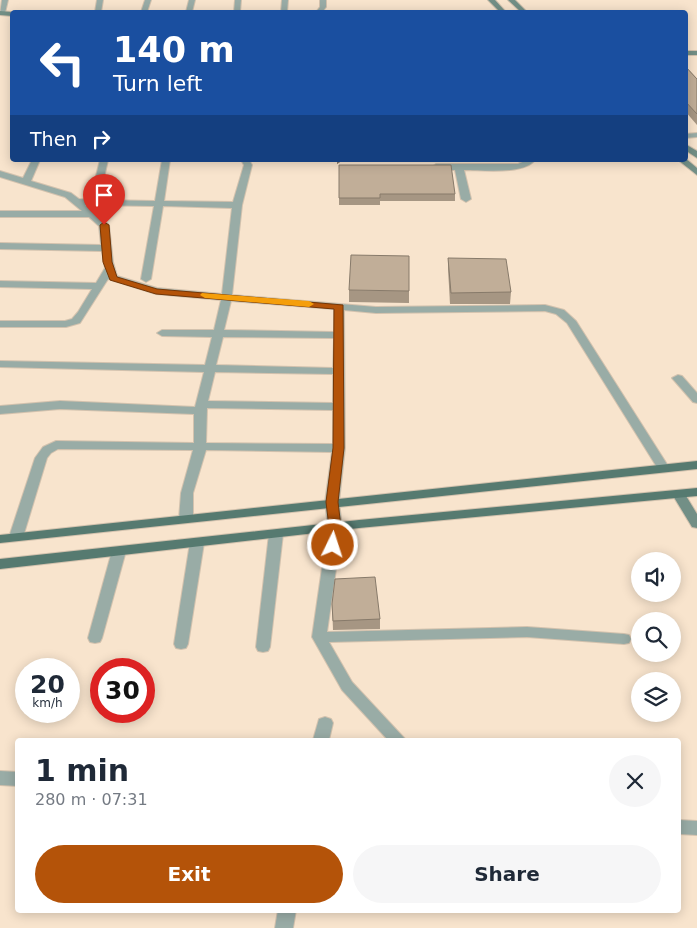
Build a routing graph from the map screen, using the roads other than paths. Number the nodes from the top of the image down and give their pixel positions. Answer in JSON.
{"nodes":[{"id":1,"x":6,"y":0,"type":"edge"},
{"id":2,"x":491,"y":0,"type":"edge"},
{"id":3,"x":511,"y":0,"type":"edge"},
{"id":4,"x":502,"y":10,"type":"edge"},
{"id":5,"x":522,"y":10,"type":"edge"},
{"id":6,"x":1,"y":13,"type":"edge"},
{"id":7,"x":35,"y":162,"type":"edge"},
{"id":8,"x":104,"y":162,"type":"edge"},
{"id":9,"x":166,"y":162,"type":"edge"},
{"id":10,"x":247,"y":162,"type":"edge"},
{"id":11,"x":530,"y":162,"type":"edge"},
{"id":12,"x":684,"y":162,"type":"edge"},
{"id":13,"x":473,"y":164,"type":"edge"},
{"id":14,"x":425,"y":167,"type":"edge"},
{"id":15,"x":459,"y":167,"type":"junction"},
{"id":16,"x":697,"y":172,"type":"edge"},
{"id":17,"x":4,"y":175,"type":"edge"},
{"id":18,"x":26,"y":182,"type":"junction"},
{"id":19,"x":0,"y":185,"type":"edge"},
{"id":20,"x":466,"y":199,"type":"dead end"},
{"id":21,"x":76,"y":202,"type":"junction"},
{"id":22,"x":94,"y":202,"type":"junction"},
{"id":23,"x":158,"y":204,"type":"junction"},
{"id":24,"x":236,"y":205,"type":"junction"},
{"id":25,"x":0,"y":214,"type":"edge"},
{"id":26,"x":91,"y":214,"type":"junction"},
{"id":27,"x":0,"y":246,"type":"edge"},
{"id":28,"x":106,"y":248,"type":"junction"},
{"id":29,"x":110,"y":268,"type":"junction"},
{"id":30,"x":146,"y":279,"type":"dead end"},
{"id":31,"x":0,"y":284,"type":"edge"},
{"id":32,"x":99,"y":286,"type":"junction"},
{"id":33,"x":227,"y":297,"type":"junction"},
{"id":34,"x":339,"y":307,"type":"junction"},
{"id":35,"x":0,"y":324,"type":"edge"},
{"id":36,"x":219,"y":332,"type":"junction"},
{"id":37,"x":162,"y":333,"type":"dead end"},
{"id":38,"x":339,"y":335,"type":"junction"},
{"id":39,"x":0,"y":364,"type":"edge"},
{"id":40,"x":210,"y":368,"type":"junction"},
{"id":41,"x":339,"y":370,"type":"junction"},
{"id":42,"x":678,"y":378,"type":"dead end"},
{"id":43,"x":697,"y":400,"type":"edge"},
{"id":44,"x":339,"y":407,"type":"junction"},
{"id":45,"x":201,"y":408,"type":"junction"},
{"id":46,"x":0,"y":410,"type":"edge"},
{"id":47,"x":200,"y":448,"type":"junction"},
{"id":48,"x":339,"y":448,"type":"junction"},
{"id":49,"x":697,"y":465,"type":"edge"},
{"id":50,"x":664,"y":469,"type":"junction"},
{"id":51,"x":697,"y":492,"type":"edge"},
{"id":52,"x":678,"y":494,"type":"junction"},
{"id":53,"x":332,"y":502,"type":"junction"},
{"id":54,"x":186,"y":519,"type":"junction"},
{"id":55,"x":697,"y":524,"type":"edge"},
{"id":56,"x":335,"y":527,"type":"junction"},
{"id":57,"x":276,"y":534,"type":"junction"},
{"id":58,"x":16,"y":538,"type":"junction"},
{"id":59,"x":0,"y":539,"type":"edge"},
{"id":60,"x":197,"y":543,"type":"junction"},
{"id":61,"x":119,"y":551,"type":"junction"},
{"id":62,"x":0,"y":564,"type":"edge"},
{"id":63,"x":319,"y":637,"type":"junction"},
{"id":64,"x":95,"y":638,"type":"dead end"},
{"id":65,"x":624,"y":640,"type":"dead end"},
{"id":66,"x":181,"y":644,"type":"dead end"},
{"id":67,"x":263,"y":647,"type":"dead end"},
{"id":68,"x":325,"y":722,"type":"dead end"},
{"id":69,"x":321,"y":738,"type":"edge"},
{"id":70,"x":396,"y":738,"type":"edge"},
{"id":71,"x":681,"y":826,"type":"edge"},
{"id":72,"x":697,"y":828,"type":"edge"},
{"id":73,"x":286,"y":913,"type":"edge"},
{"id":74,"x":284,"y":928,"type":"edge"}],
"edges":[{"from":1,"to":6,"type":"street"},
{"from":2,"to":4,"type":"main road"},
{"from":3,"to":5,"type":"main road"},
{"from":7,"to":18,"type":"street"},
{"from":8,"to":22,"type":"street"},
{"from":9,"to":23,"type":"street"},
{"from":10,"to":24,"type":"street"},
{"from":11,"to":13,"type":"street"},
{"from":12,"to":16,"type":"main road"},
{"from":13,"to":15,"type":"street"},
{"from":14,"to":15,"type":"street"},
{"from":15,"to":20,"type":"street"},
{"from":17,"to":18,"type":"street"},
{"from":17,"to":19,"type":"street"},
{"from":18,"to":21,"type":"street"},
{"from":21,"to":22,"type":"street"},
{"from":21,"to":26,"type":"street"},
{"from":22,"to":23,"type":"street"},
{"from":23,"to":24,"type":"street"},
{"from":23,"to":30,"type":"street"},
{"from":24,"to":33,"type":"street"},
{"from":25,"to":26,"type":"street"},
{"from":26,"to":28,"type":"street"},
{"from":27,"to":28,"type":"street"},
{"from":28,"to":29,"type":"street"},
{"from":29,"to":32,"type":"street"},
{"from":29,"to":33,"type":"street"},
{"from":31,"to":32,"type":"street"},
{"from":32,"to":35,"type":"street"},
{"from":33,"to":34,"type":"street"},
{"from":33,"to":36,"type":"street"},
{"from":34,"to":38,"type":"street"},
{"from":34,"to":50,"type":"street"},
{"from":36,"to":37,"type":"street"},
{"from":36,"to":38,"type":"street"},
{"from":36,"to":40,"type":"street"},
{"from":38,"to":41,"type":"street"},
{"from":39,"to":40,"type":"street"},
{"from":40,"to":41,"type":"street"},
{"from":40,"to":45,"type":"street"},
{"from":41,"to":44,"type":"street"},
{"from":42,"to":43,"type":"street"},
{"from":44,"to":45,"type":"street"},
{"from":44,"to":48,"type":"street"},
{"from":45,"to":46,"type":"street"},
{"from":45,"to":47,"type":"street"},
{"from":47,"to":48,"type":"street"},
{"from":47,"to":54,"type":"street"},
{"from":47,"to":58,"type":"street"},
{"from":48,"to":53,"type":"street"},
{"from":49,"to":50,"type":"main road"},
{"from":50,"to":53,"type":"main road"},
{"from":51,"to":52,"type":"main road"},
{"from":52,"to":55,"type":"main road"},
{"from":52,"to":56,"type":"main road"},
{"from":53,"to":54,"type":"main road"},
{"from":53,"to":56,"type":"street"},
{"from":54,"to":58,"type":"main road"},
{"from":56,"to":57,"type":"main road"},
{"from":56,"to":63,"type":"street"},
{"from":57,"to":60,"type":"main road"},
{"from":57,"to":67,"type":"street"},
{"from":58,"to":59,"type":"main road"},
{"from":60,"to":61,"type":"main road"},
{"from":60,"to":66,"type":"street"},
{"from":61,"to":62,"type":"main road"},
{"from":61,"to":64,"type":"street"},
{"from":63,"to":65,"type":"street"},
{"from":63,"to":70,"type":"street"},
{"from":68,"to":69,"type":"street"},
{"from":71,"to":72,"type":"street"},
{"from":73,"to":74,"type":"street"}]}
